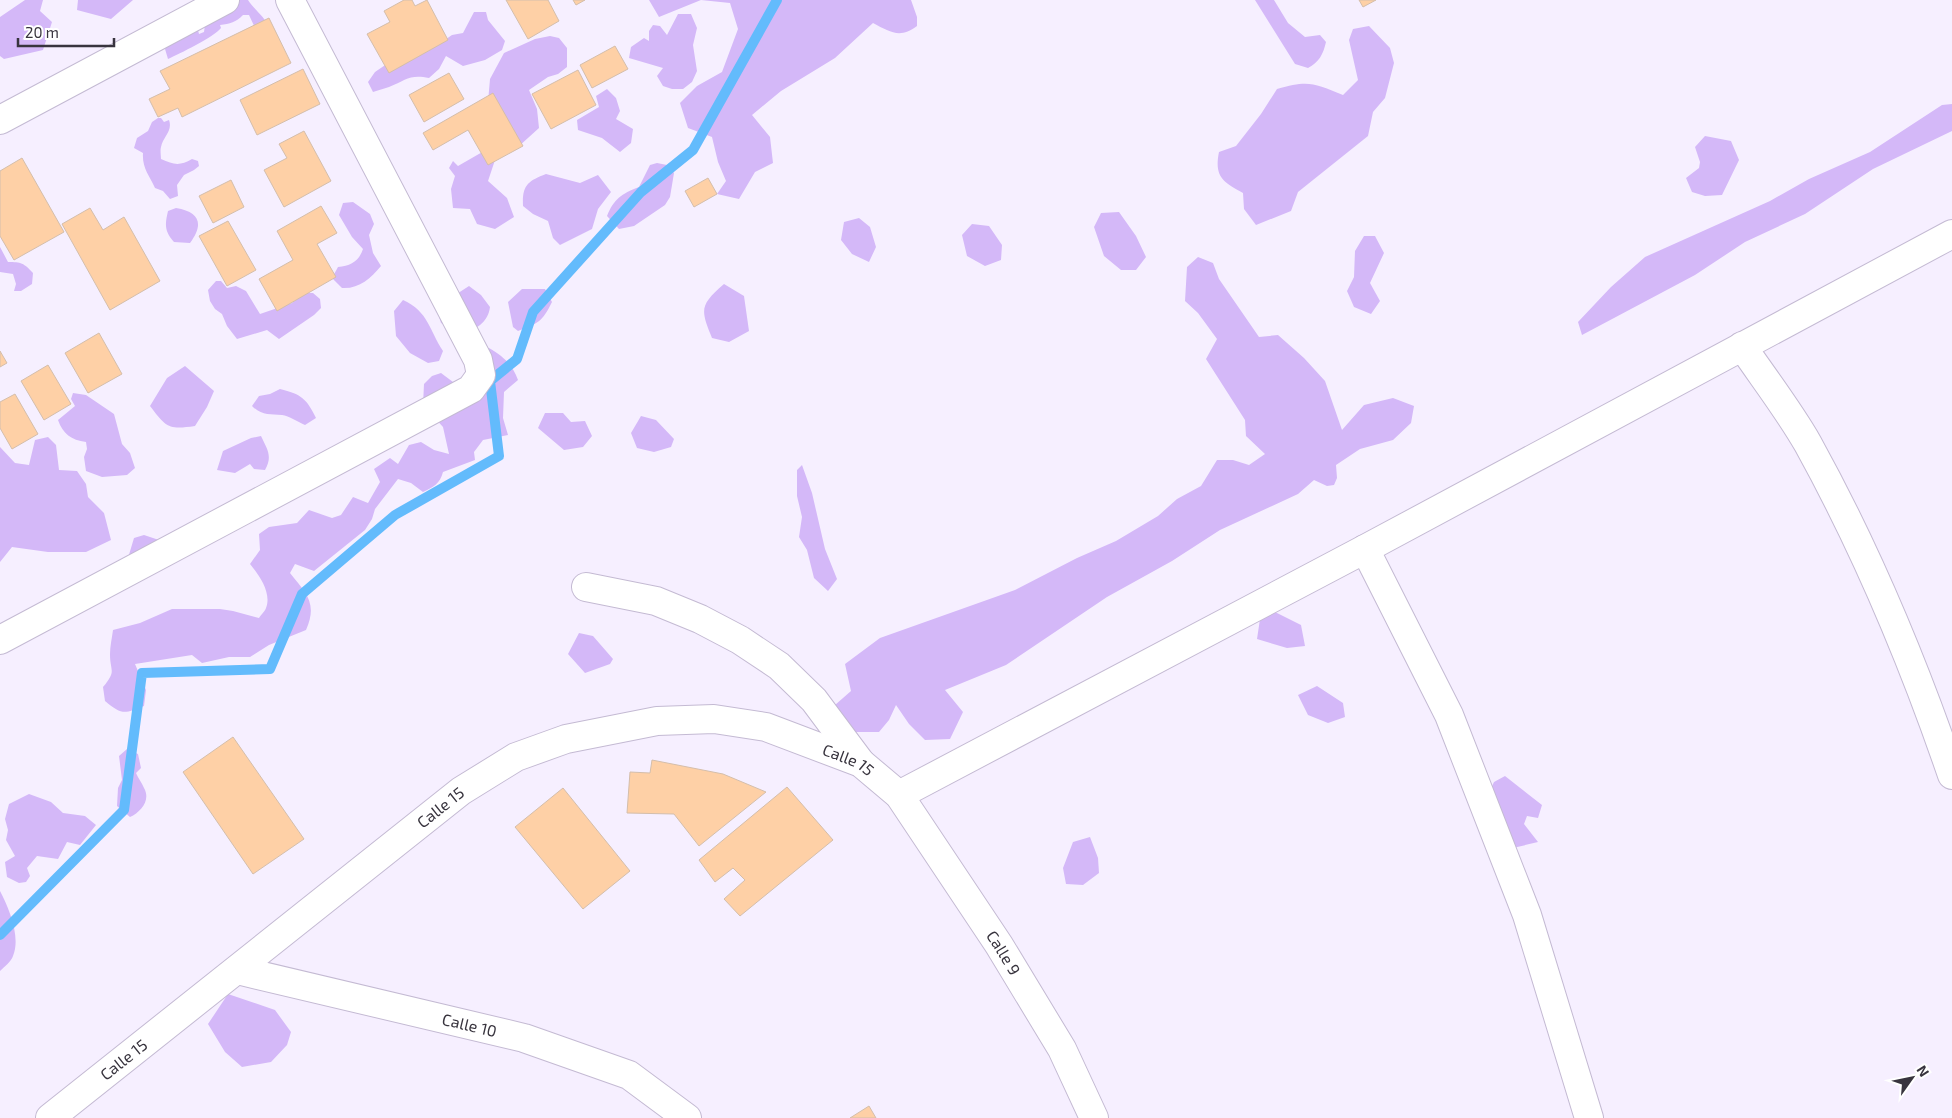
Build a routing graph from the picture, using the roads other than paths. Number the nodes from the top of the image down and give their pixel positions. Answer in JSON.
{"nodes":[{"id":1,"x":225,"y":0,"type":"edge"},
{"id":2,"x":290,"y":0,"type":"edge"},
{"id":3,"x":0,"y":120,"type":"edge"},
{"id":4,"x":1952,"y":234,"type":"edge"},
{"id":5,"x":1742,"y":346,"type":"junction"},
{"id":6,"x":1365,"y":549,"type":"junction"},
{"id":7,"x":586,"y":587,"type":"dead end"},
{"id":8,"x":0,"y":640,"type":"edge"},
{"id":9,"x":860,"y":763,"type":"junction"},
{"id":10,"x":1952,"y":775,"type":"edge"},
{"id":11,"x":899,"y":796,"type":"junction"},
{"id":12,"x":237,"y":970,"type":"junction"},
{"id":13,"x":50,"y":1118,"type":"edge"},
{"id":14,"x":687,"y":1118,"type":"edge"},
{"id":15,"x":1094,"y":1118,"type":"edge"},
{"id":16,"x":1589,"y":1118,"type":"edge"}],
"edges":[{"from":1,"to":3,"type":"street"},
{"from":2,"to":8,"type":"street"},
{"from":4,"to":5,"type":"street"},
{"from":5,"to":6,"type":"street"},
{"from":5,"to":10,"type":"street"},
{"from":6,"to":11,"type":"street"},
{"from":6,"to":16,"type":"street"},
{"from":7,"to":9,"type":"street"},
{"from":9,"to":11,"type":"street","name":"Calle 15"},
{"from":9,"to":12,"type":"street","name":"Calle 15"},
{"from":11,"to":15,"type":"street","name":"Calle 9"},
{"from":12,"to":13,"type":"street","name":"Calle 15"},
{"from":12,"to":14,"type":"street","name":"Calle 10"}]}
